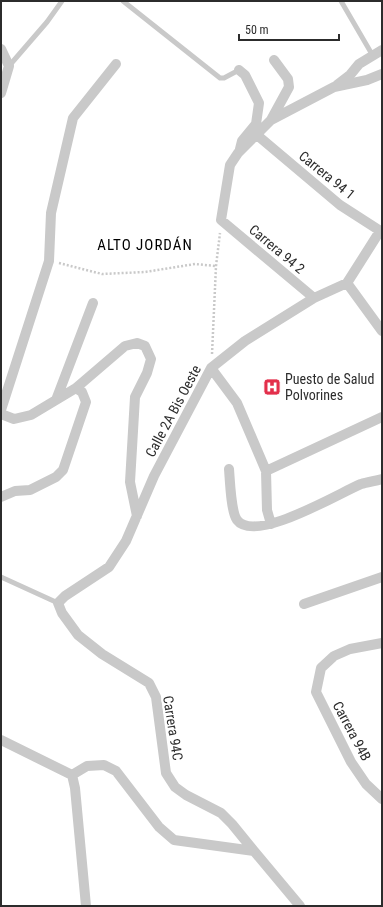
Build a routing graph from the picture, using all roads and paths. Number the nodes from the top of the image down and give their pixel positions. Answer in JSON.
{"nodes":[{"id":1,"x":62,"y":1,"type":"edge"},
{"id":2,"x":123,"y":1,"type":"edge"},
{"id":3,"x":341,"y":1,"type":"edge"},
{"id":4,"x":1,"y":49,"type":"edge"},
{"id":5,"x":382,"y":50,"type":"edge"},
{"id":6,"x":373,"y":56,"type":"junction"},
{"id":7,"x":274,"y":60,"type":"dead end"},
{"id":8,"x":116,"y":64,"type":"dead end"},
{"id":9,"x":9,"y":66,"type":"junction"},
{"id":10,"x":239,"y":70,"type":"joint"},
{"id":11,"x":382,"y":74,"type":"edge"},
{"id":12,"x":334,"y":87,"type":"junction"},
{"id":13,"x":1,"y":93,"type":"edge"},
{"id":14,"x":271,"y":120,"type":"junction"},
{"id":15,"x":258,"y":135,"type":"junction"},
{"id":16,"x":238,"y":153,"type":"junction"},
{"id":17,"x":221,"y":220,"type":"junction"},
{"id":18,"x":381,"y":232,"type":"edge"},
{"id":19,"x":49,"y":261,"type":"junction"},
{"id":20,"x":216,"y":266,"type":"junction"},
{"id":21,"x":347,"y":283,"type":"junction"},
{"id":22,"x":314,"y":298,"type":"junction"},
{"id":23,"x":93,"y":303,"type":"dead end"},
{"id":24,"x":382,"y":331,"type":"edge"},
{"id":25,"x":211,"y":368,"type":"junction"},
{"id":26,"x":76,"y":388,"type":"junction"},
{"id":27,"x":56,"y":400,"type":"junction"},
{"id":28,"x":1,"y":410,"type":"edge"},
{"id":29,"x":1,"y":414,"type":"edge"},
{"id":30,"x":382,"y":417,"type":"edge"},
{"id":31,"x":229,"y":469,"type":"dead end"},
{"id":32,"x":266,"y":471,"type":"junction"},
{"id":33,"x":382,"y":479,"type":"edge"},
{"id":34,"x":1,"y":497,"type":"edge"},
{"id":35,"x":137,"y":516,"type":"junction"},
{"id":36,"x":271,"y":524,"type":"junction"},
{"id":37,"x":1,"y":577,"type":"edge"},
{"id":38,"x":382,"y":577,"type":"edge"},
{"id":39,"x":58,"y":603,"type":"junction"},
{"id":40,"x":304,"y":604,"type":"dead end"},
{"id":41,"x":382,"y":643,"type":"edge"},
{"id":42,"x":1,"y":740,"type":"edge"},
{"id":43,"x":72,"y":775,"type":"junction"},
{"id":44,"x":382,"y":799,"type":"edge"},
{"id":45,"x":254,"y":852,"type":"junction"},
{"id":46,"x":86,"y":906,"type":"edge"},
{"id":47,"x":300,"y":906,"type":"edge"}],
"edges":[{"from":1,"to":9,"type":"lane"},
{"from":2,"to":10,"type":"lane"},
{"from":3,"to":6,"type":"lane"},
{"from":4,"to":9,"type":"street"},
{"from":5,"to":6,"type":"street"},
{"from":6,"to":12,"type":"street"},
{"from":7,"to":14,"type":"street"},
{"from":8,"to":19,"type":"street"},
{"from":9,"to":13,"type":"street"},
{"from":10,"to":16,"type":"street"},
{"from":11,"to":12,"type":"street"},
{"from":12,"to":14,"type":"street"},
{"from":14,"to":15,"type":"street"},
{"from":15,"to":16,"type":"street"},
{"from":15,"to":18,"type":"street","name":"Carrera 94 1"},
{"from":16,"to":17,"type":"street"},
{"from":17,"to":20,"type":"path"},
{"from":17,"to":22,"type":"street","name":"Carrera 94 2"},
{"from":18,"to":21,"type":"street"},
{"from":19,"to":20,"type":"path"},
{"from":19,"to":28,"type":"street"},
{"from":20,"to":25,"type":"path"},
{"from":21,"to":22,"type":"street","name":"Calle 2A Bis Oeste"},
{"from":21,"to":24,"type":"street"},
{"from":22,"to":25,"type":"street","name":"Calle 2A Bis Oeste"},
{"from":23,"to":27,"type":"street"},
{"from":25,"to":32,"type":"street"},
{"from":25,"to":35,"type":"street","name":"Calle 2A Bis Oeste"},
{"from":26,"to":27,"type":"street"},
{"from":26,"to":34,"type":"street"},
{"from":26,"to":35,"type":"street"},
{"from":27,"to":29,"type":"street"},
{"from":30,"to":32,"type":"street"},
{"from":31,"to":36,"type":"street"},
{"from":32,"to":36,"type":"street"},
{"from":33,"to":36,"type":"street"},
{"from":35,"to":39,"type":"street","name":"Calle 2A Bis Oeste"},
{"from":37,"to":39,"type":"lane"},
{"from":38,"to":40,"type":"street"},
{"from":39,"to":45,"type":"street","name":"Carrera 94C"},
{"from":41,"to":44,"type":"street","name":"Carrera 94B"},
{"from":42,"to":43,"type":"street"},
{"from":43,"to":45,"type":"street"},
{"from":43,"to":46,"type":"street"},
{"from":45,"to":47,"type":"street","name":"Carrera 94C"}]}
